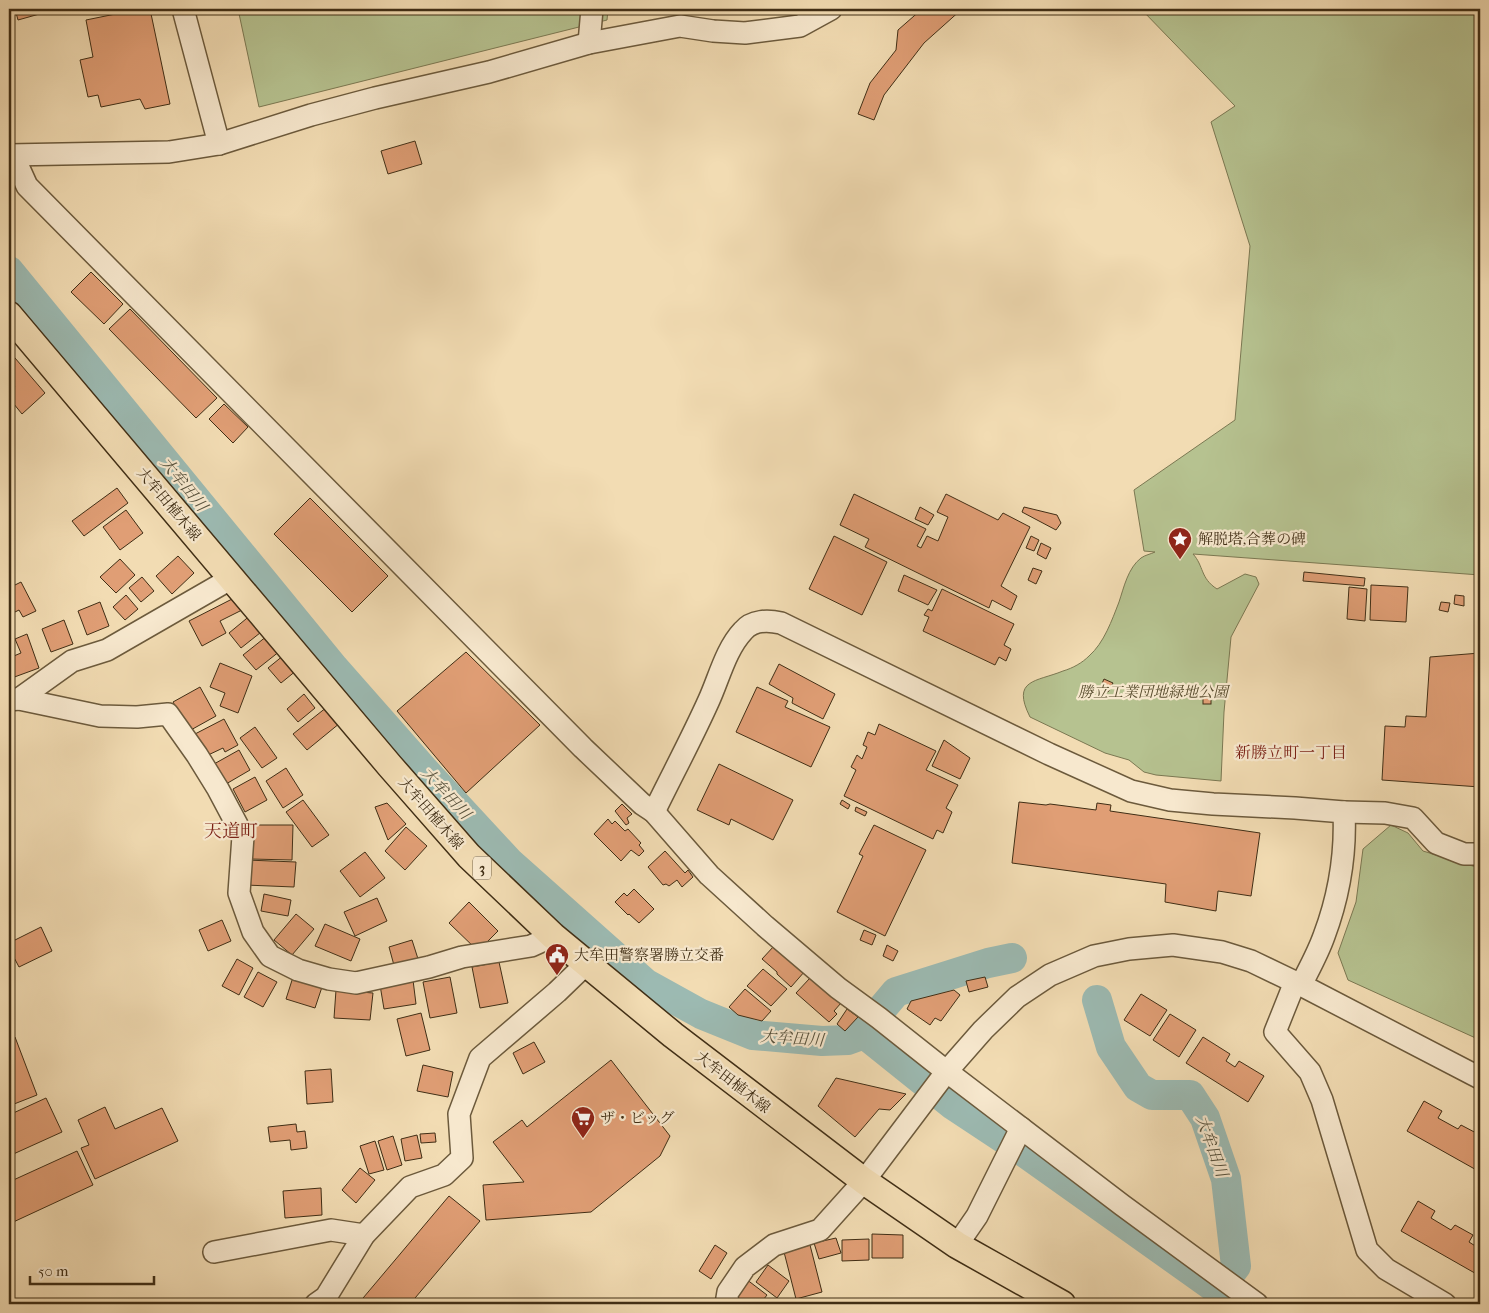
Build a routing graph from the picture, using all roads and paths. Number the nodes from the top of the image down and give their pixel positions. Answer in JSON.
{"nodes":[{"id":1,"x":184,"y":9,"type":"edge"},
{"id":2,"x":592,"y":9,"type":"edge"},
{"id":3,"x":830,"y":9,"type":"edge"},
{"id":4,"x":589,"y":43,"type":"junction"},
{"id":5,"x":219,"y":144,"type":"junction"},
{"id":6,"x":11,"y":155,"type":"edge"},
{"id":7,"x":9,"y":315,"type":"edge"},
{"id":8,"x":232,"y":578,"type":"junction"},
{"id":9,"x":14,"y":699,"type":"edge"},
{"id":10,"x":654,"y":812,"type":"junction"},
{"id":11,"x":1344,"y":812,"type":"junction"},
{"id":12,"x":1480,"y":854,"type":"edge"},
{"id":13,"x":554,"y":936,"type":"junction"},
{"id":14,"x":586,"y":964,"type":"junction"},
{"id":15,"x":1298,"y":984,"type":"junction"},
{"id":16,"x":944,"y":1075,"type":"junction"},
{"id":17,"x":1480,"y":1078,"type":"edge"},
{"id":18,"x":1019,"y":1132,"type":"junction"},
{"id":19,"x":864,"y":1181,"type":"junction"},
{"id":20,"x":364,"y":1235,"type":"junction"},
{"id":21,"x":957,"y":1245,"type":"junction"},
{"id":22,"x":214,"y":1252,"type":"dead end"},
{"id":23,"x":316,"y":1304,"type":"edge"},
{"id":24,"x":726,"y":1304,"type":"edge"},
{"id":25,"x":1062,"y":1304,"type":"edge"},
{"id":26,"x":1257,"y":1304,"type":"edge"},
{"id":27,"x":1445,"y":1304,"type":"edge"}],
"edges":[{"from":1,"to":5,"type":"street"},
{"from":2,"to":4,"type":"street"},
{"from":3,"to":4,"type":"street"},
{"from":4,"to":5,"type":"street"},
{"from":5,"to":6,"type":"street"},
{"from":6,"to":10,"type":"street"},
{"from":7,"to":8,"type":"main road","name":"大牟田植木線","number":"3"},
{"from":8,"to":9,"type":"street"},
{"from":8,"to":13,"type":"main road","name":"大牟田植木線","number":"3"},
{"from":9,"to":13,"type":"street"},
{"from":10,"to":11,"type":"street"},
{"from":10,"to":16,"type":"street"},
{"from":11,"to":12,"type":"street"},
{"from":11,"to":15,"type":"street"},
{"from":13,"to":14,"type":"main road","name":"大牟田植木線","number":"3"},
{"from":14,"to":19,"type":"main road","name":"大牟田植木線","number":"3"},
{"from":14,"to":20,"type":"street"},
{"from":15,"to":16,"type":"street"},
{"from":15,"to":17,"type":"street"},
{"from":15,"to":27,"type":"street"},
{"from":16,"to":18,"type":"street"},
{"from":16,"to":19,"type":"street"},
{"from":18,"to":21,"type":"street"},
{"from":18,"to":26,"type":"street"},
{"from":19,"to":21,"type":"main road","name":"大牟田植木線","number":"3"},
{"from":19,"to":24,"type":"street"},
{"from":20,"to":22,"type":"street"},
{"from":20,"to":23,"type":"street"},
{"from":21,"to":25,"type":"main road","name":"大牟田植木線","number":"3"}]}
